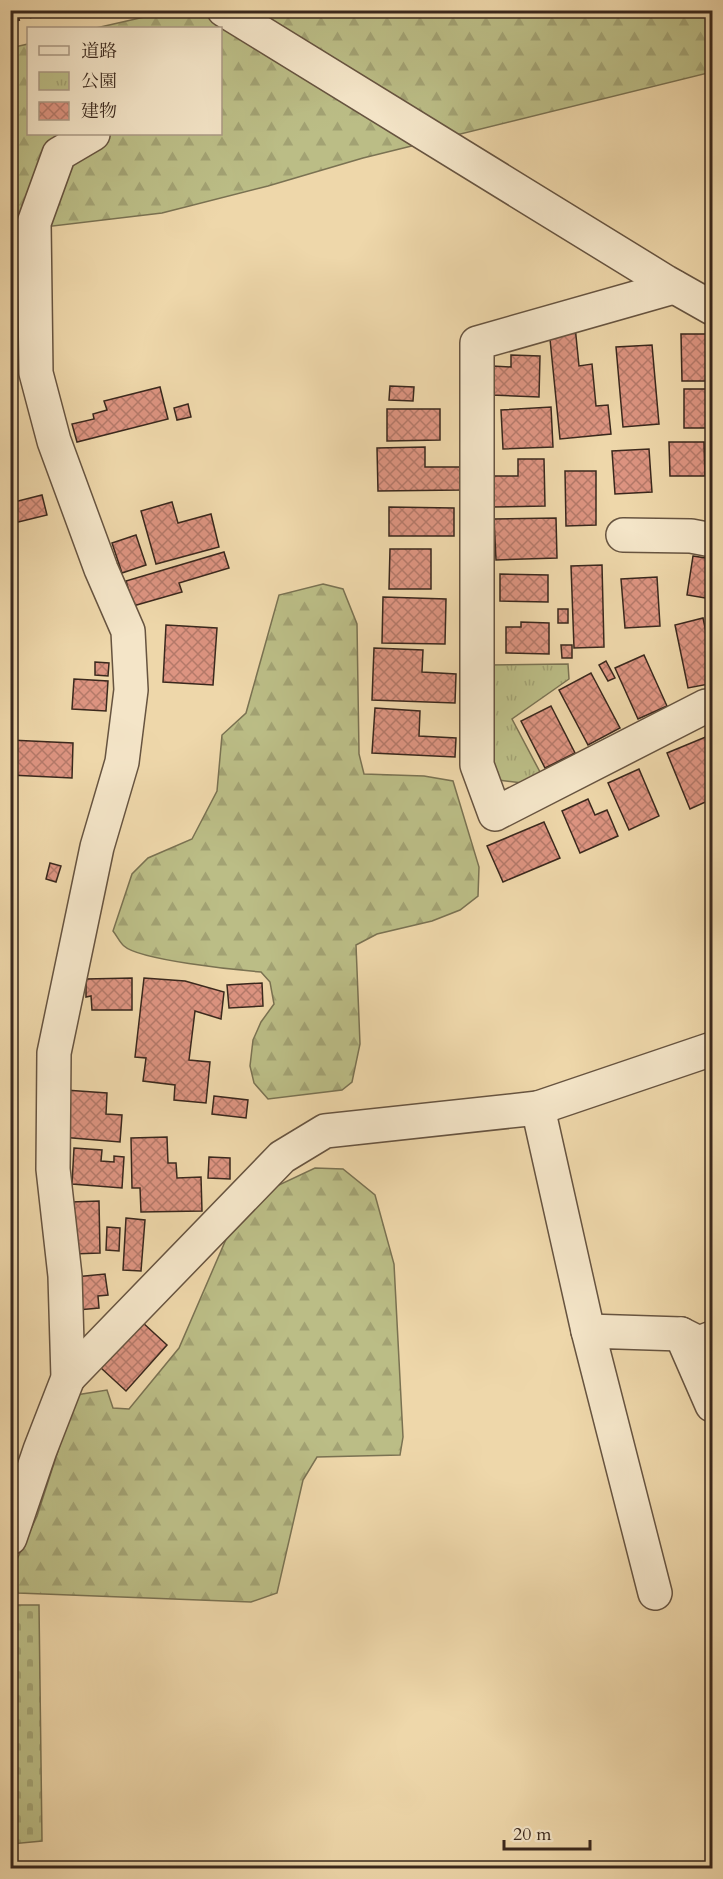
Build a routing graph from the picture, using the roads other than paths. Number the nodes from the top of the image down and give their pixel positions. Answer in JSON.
{"nodes":[{"id":1,"x":229,"y":24,"type":"edge"},
{"id":2,"x":91,"y":135,"type":"edge"},
{"id":3,"x":674,"y":287,"type":"junction"},
{"id":4,"x":712,"y":308,"type":"edge"},
{"id":5,"x":623,"y":535,"type":"dead end"},
{"id":6,"x":712,"y":540,"type":"edge"},
{"id":7,"x":712,"y":706,"type":"edge"},
{"id":8,"x":712,"y":1049,"type":"edge"},
{"id":9,"x":538,"y":1108,"type":"junction"},
{"id":10,"x":588,"y":1331,"type":"junction"},
{"id":11,"x":697,"y":1336,"type":"edge"},
{"id":12,"x":68,"y":1378,"type":"junction"},
{"id":13,"x":712,"y":1405,"type":"edge"},
{"id":14,"x":10,"y":1538,"type":"edge"},
{"id":15,"x":656,"y":1593,"type":"dead end"}],
"edges":[{"from":1,"to":3,"type":"street"},
{"from":2,"to":12,"type":"street"},
{"from":3,"to":4,"type":"street"},
{"from":3,"to":7,"type":"street"},
{"from":5,"to":6,"type":"street"},
{"from":8,"to":9,"type":"street"},
{"from":9,"to":10,"type":"street"},
{"from":9,"to":12,"type":"street"},
{"from":10,"to":11,"type":"street"},
{"from":10,"to":15,"type":"street"},
{"from":11,"to":13,"type":"street"},
{"from":12,"to":14,"type":"street"}]}
